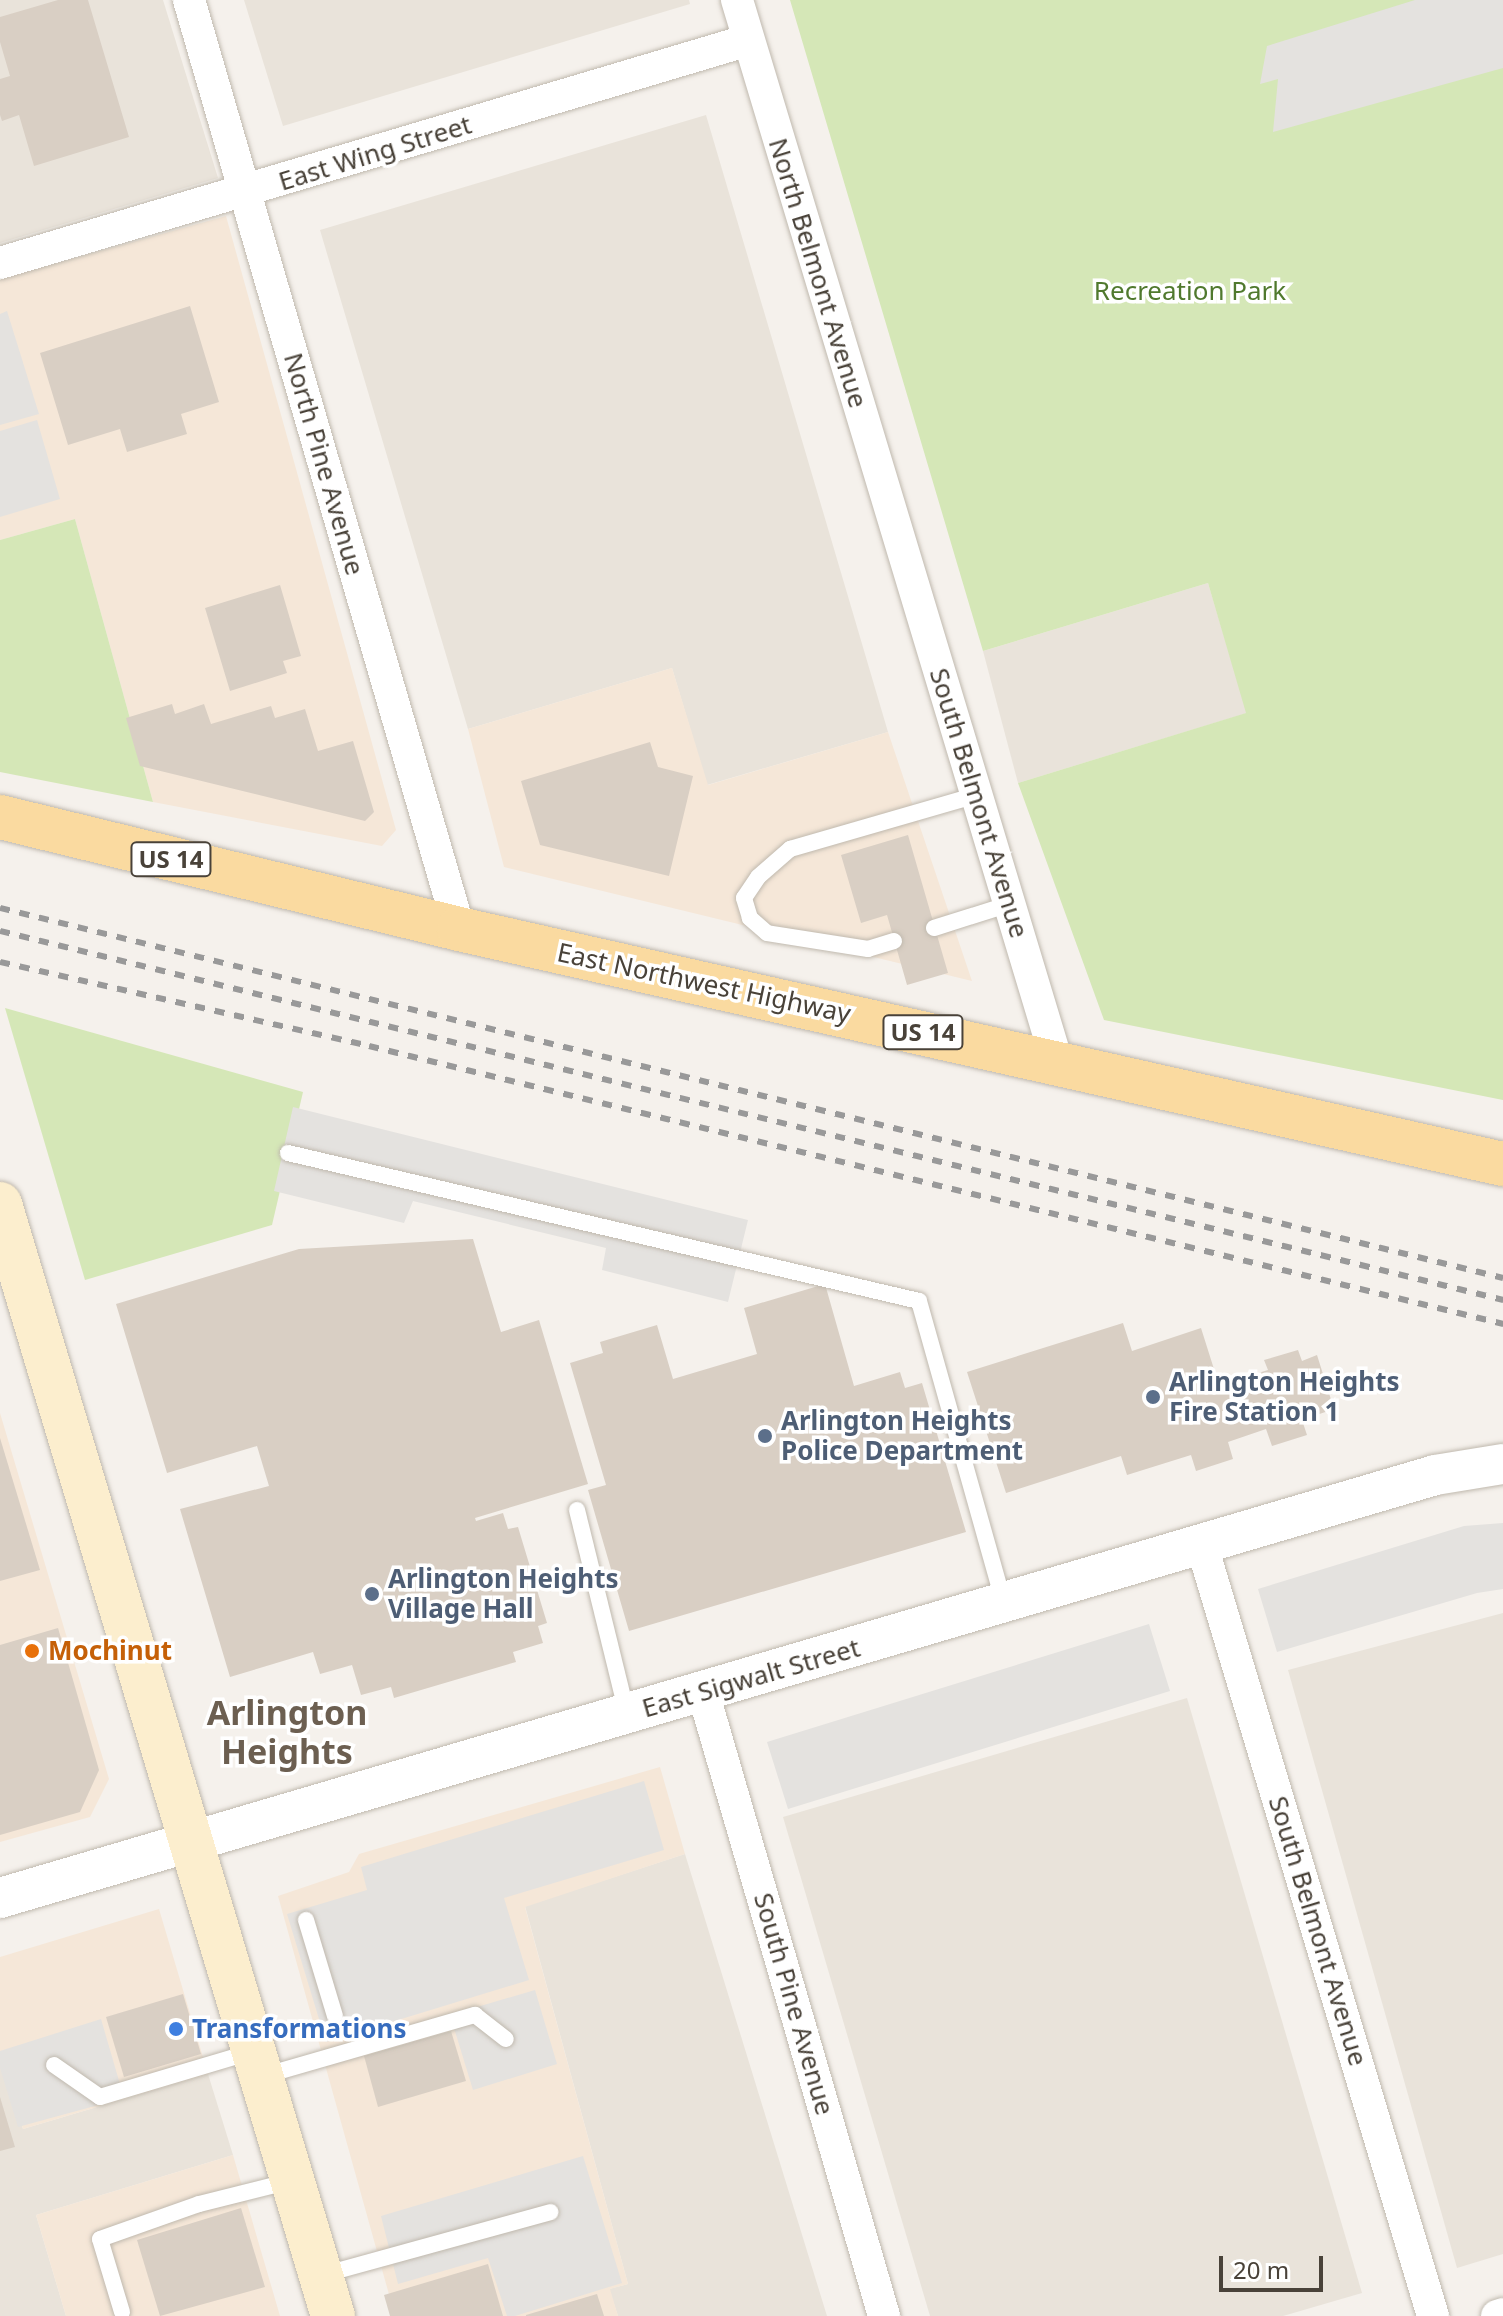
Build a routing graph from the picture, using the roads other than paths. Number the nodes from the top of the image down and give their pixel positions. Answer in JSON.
{"nodes":[{"id":1,"x":189,"y":0,"type":"edge"},
{"id":2,"x":737,"y":0,"type":"edge"},
{"id":3,"x":749,"y":40,"type":"junction"},
{"id":4,"x":246,"y":193,"type":"junction"},
{"id":5,"x":0,"y":263,"type":"edge"},
{"id":6,"x":900,"y":545,"type":"joint"},
{"id":7,"x":977,"y":795,"type":"junction"},
{"id":8,"x":0,"y":817,"type":"edge"},
{"id":9,"x":1010,"y":904,"type":"junction"},
{"id":10,"x":934,"y":928,"type":"dead end"},
{"id":11,"x":459,"y":929,"type":"junction"},
{"id":12,"x":894,"y":941,"type":"dead end"},
{"id":13,"x":1057,"y":1062,"type":"junction"},
{"id":14,"x":288,"y":1153,"type":"dead end"},
{"id":15,"x":1503,"y":1164,"type":"edge"},
{"id":16,"x":0,"y":1204,"type":"edge"},
{"id":17,"x":1503,"y":1464,"type":"edge"},
{"id":18,"x":577,"y":1510,"type":"dead end"},
{"id":19,"x":1202,"y":1546,"type":"junction"},
{"id":20,"x":1004,"y":1604,"type":"junction"},
{"id":21,"x":703,"y":1692,"type":"junction"},
{"id":22,"x":627,"y":1714,"type":"junction"},
{"id":23,"x":191,"y":1842,"type":"junction"},
{"id":24,"x":0,"y":1898,"type":"edge"},
{"id":25,"x":306,"y":1920,"type":"dead end"},
{"id":26,"x":335,"y":2016,"type":"dead end"},
{"id":27,"x":506,"y":2039,"type":"dead end"},
{"id":28,"x":257,"y":2064,"type":"junction"},
{"id":29,"x":54,"y":2065,"type":"dead end"},
{"id":30,"x":293,"y":2181,"type":"junction"},
{"id":31,"x":550,"y":2212,"type":"dead end"},
{"id":32,"x":327,"y":2296,"type":"edge"},
{"id":33,"x":122,"y":2312,"type":"dead end"},
{"id":34,"x":1503,"y":2314,"type":"edge"},
{"id":35,"x":884,"y":2316,"type":"edge"},
{"id":36,"x":1433,"y":2316,"type":"edge"},
{"id":37,"x":1497,"y":2316,"type":"edge"}],
"edges":[{"from":1,"to":4,"type":"street","name":"North Pine Avenue"},
{"from":2,"to":3,"type":"street","name":"North Belmont Avenue"},
{"from":3,"to":4,"type":"street","name":"East Wing Street"},
{"from":3,"to":6,"type":"street","name":"North Belmont Avenue"},
{"from":4,"to":5,"type":"street","name":"East Wing Street"},
{"from":4,"to":11,"type":"street","name":"North Pine Avenue"},
{"from":6,"to":7,"type":"street","name":"South Belmont Avenue"},
{"from":7,"to":9,"type":"street","name":"South Belmont Avenue"},
{"from":7,"to":12,"type":"lane"},
{"from":8,"to":11,"type":"main road","name":"East Northwest Highway","number":"US 14"},
{"from":9,"to":10,"type":"lane"},
{"from":9,"to":13,"type":"street","name":"South Belmont Avenue"},
{"from":11,"to":13,"type":"main road","name":"East Northwest Highway","number":"US 14"},
{"from":13,"to":15,"type":"main road","name":"East Northwest Highway","number":"US 14"},
{"from":14,"to":20,"type":"lane"},
{"from":16,"to":23,"type":"main road"},
{"from":17,"to":19,"type":"street","name":"East Sigwalt Street"},
{"from":18,"to":22,"type":"lane"},
{"from":19,"to":20,"type":"street","name":"East Sigwalt Street"},
{"from":19,"to":36,"type":"street","name":"South Belmont Avenue"},
{"from":20,"to":21,"type":"street","name":"East Sigwalt Street"},
{"from":21,"to":22,"type":"street","name":"East Sigwalt Street"},
{"from":21,"to":35,"type":"street","name":"South Pine Avenue"},
{"from":22,"to":23,"type":"street","name":"East Sigwalt Street"},
{"from":23,"to":24,"type":"street","name":"East Sigwalt Street"},
{"from":23,"to":28,"type":"main road"},
{"from":25,"to":26,"type":"lane"},
{"from":27,"to":28,"type":"lane"},
{"from":28,"to":29,"type":"lane"},
{"from":28,"to":30,"type":"main road"},
{"from":30,"to":32,"type":"main road"},
{"from":30,"to":33,"type":"lane"},
{"from":31,"to":32,"type":"lane"},
{"from":34,"to":37,"type":"street"}]}
